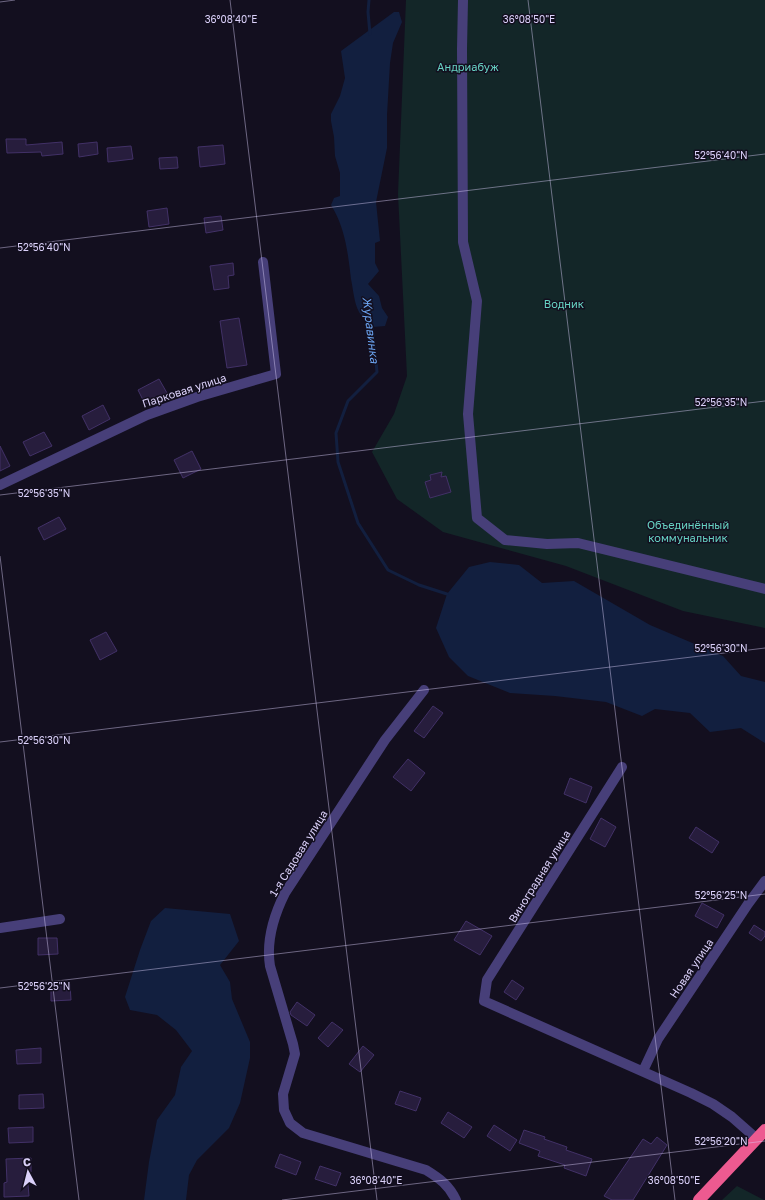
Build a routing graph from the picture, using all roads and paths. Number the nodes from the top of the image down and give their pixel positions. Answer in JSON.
{"nodes":[{"id":1,"x":464,"y":0,"type":"edge"},
{"id":2,"x":263,"y":262,"type":"dead end"},
{"id":3,"x":0,"y":485,"type":"edge"},
{"id":4,"x":765,"y":589,"type":"edge"},
{"id":5,"x":424,"y":690,"type":"dead end"},
{"id":6,"x":622,"y":767,"type":"dead end"},
{"id":7,"x":765,"y":881,"type":"edge"},
{"id":8,"x":60,"y":919,"type":"dead end"},
{"id":9,"x":0,"y":928,"type":"edge"},
{"id":10,"x":643,"y":1071,"type":"junction"},
{"id":11,"x":761,"y":1134,"type":"edge"},
{"id":12,"x":456,"y":1200,"type":"edge"},
{"id":13,"x":699,"y":1200,"type":"edge"}],
"edges":[{"from":1,"to":4,"type":"street"},
{"from":2,"to":3,"type":"street","name":"Парковая улица"},
{"from":5,"to":12,"type":"street","name":"1-я Садовая улица"},
{"from":6,"to":10,"type":"street","name":"Виноградная улица"},
{"from":7,"to":10,"type":"street","name":"Новая улица"},
{"from":8,"to":9,"type":"street"},
{"from":10,"to":11,"type":"street"},
{"from":11,"to":13,"type":"highway"}]}
